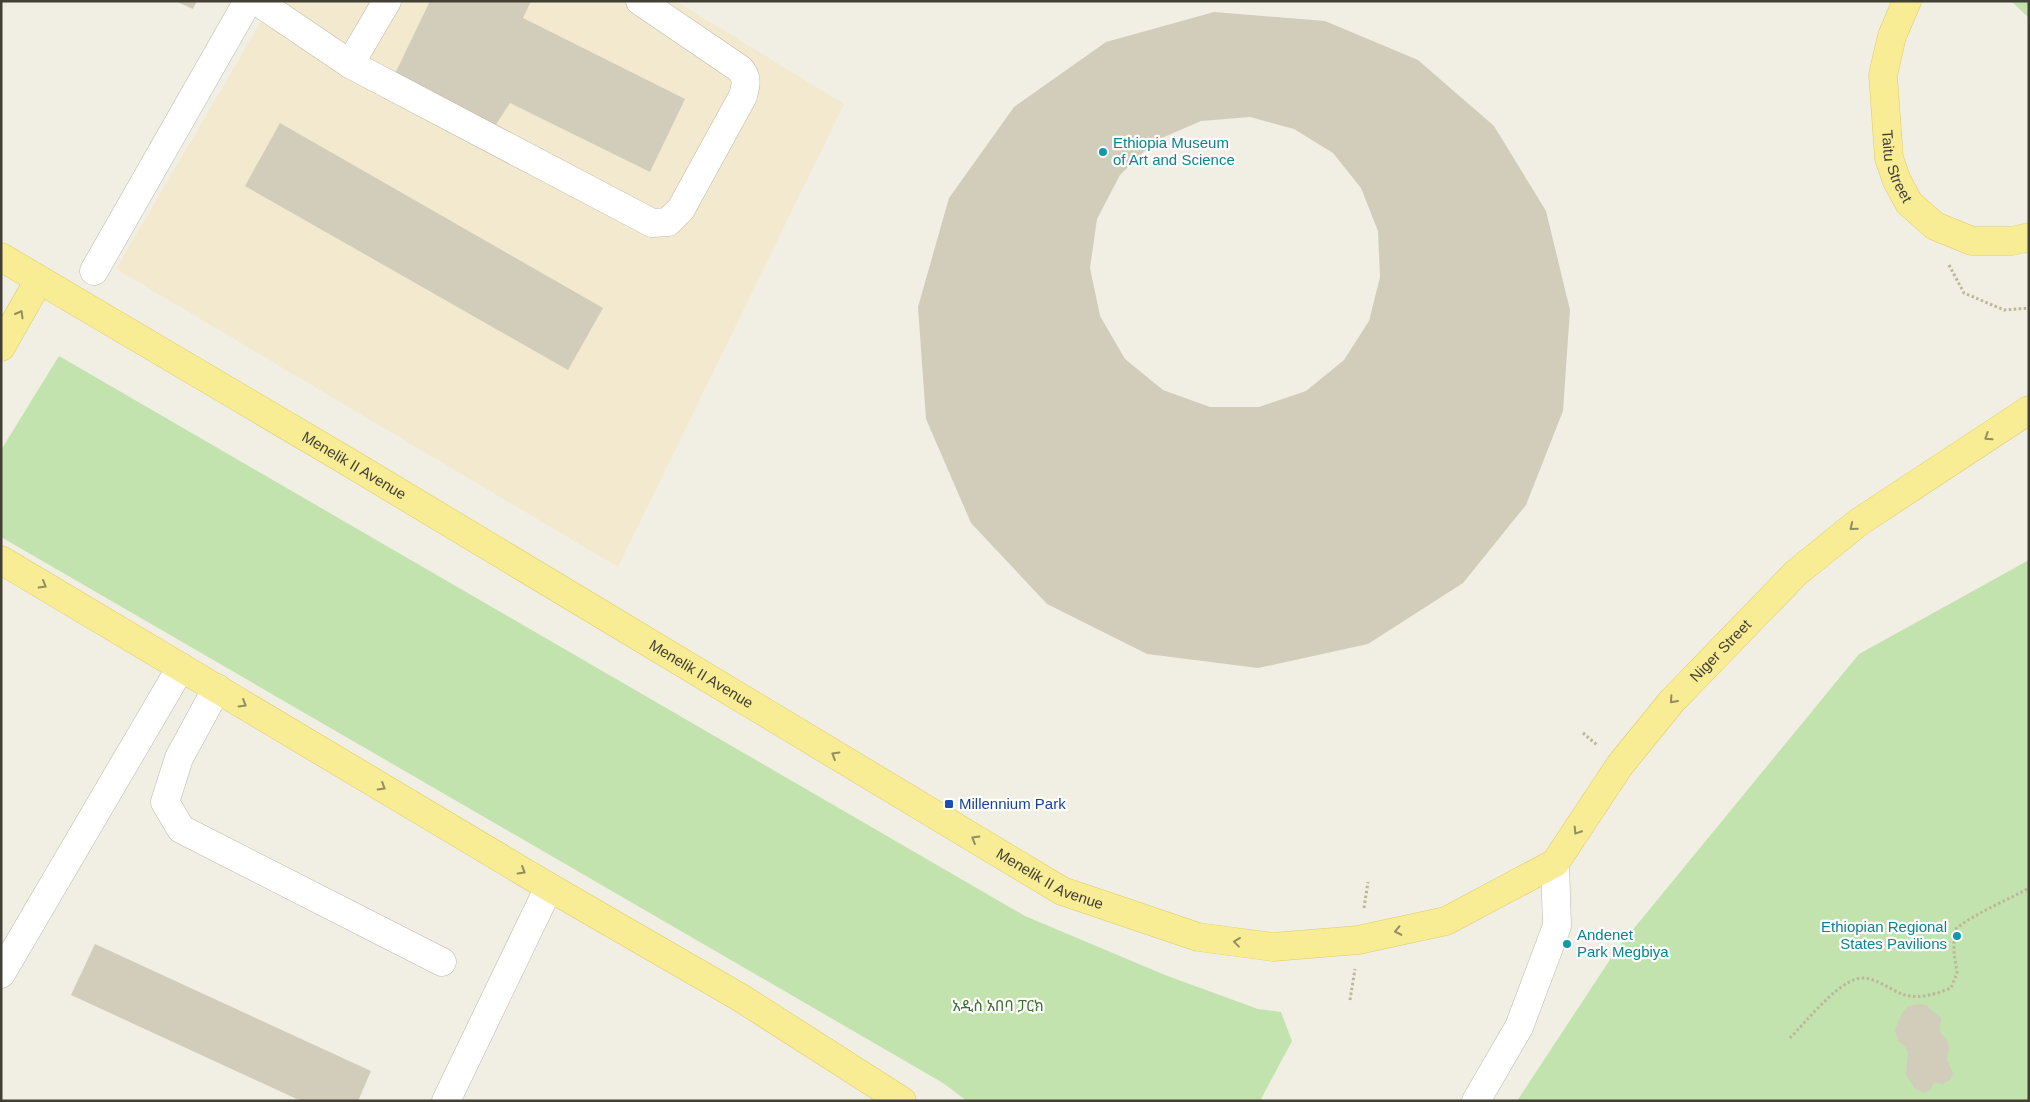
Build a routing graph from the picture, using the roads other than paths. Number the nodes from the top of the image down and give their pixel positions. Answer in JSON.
{"nodes":[{"id":1,"x":248,"y":1,"type":"edge"},
{"id":2,"x":258,"y":1,"type":"edge"},
{"id":3,"x":388,"y":1,"type":"edge"},
{"id":4,"x":640,"y":1,"type":"edge"},
{"id":5,"x":1907,"y":1,"type":"edge"},
{"id":6,"x":350,"y":64,"type":"junction"},
{"id":7,"x":2029,"y":237,"type":"edge"},
{"id":8,"x":1,"y":257,"type":"edge"},
{"id":9,"x":94,"y":271,"type":"dead end"},
{"id":10,"x":39,"y":280,"type":"junction"},
{"id":11,"x":1,"y":347,"type":"edge"},
{"id":12,"x":2029,"y":410,"type":"edge"},
{"id":13,"x":1,"y":560,"type":"edge"},
{"id":14,"x":180,"y":667,"type":"junction"},
{"id":15,"x":217,"y":688,"type":"junction"},
{"id":16,"x":1555,"y":863,"type":"junction"},
{"id":17,"x":549,"y":887,"type":"junction"},
{"id":18,"x":1446,"y":921,"type":"joint"},
{"id":19,"x":442,"y":962,"type":"dead end"},
{"id":20,"x":1,"y":974,"type":"edge"},
{"id":21,"x":446,"y":1101,"type":"edge"},
{"id":22,"x":902,"y":1101,"type":"edge"},
{"id":23,"x":1476,"y":1101,"type":"edge"}],
"edges":[{"from":1,"to":9,"type":"street"},
{"from":2,"to":6,"type":"street"},
{"from":3,"to":6,"type":"street"},
{"from":4,"to":6,"type":"street"},
{"from":5,"to":7,"type":"main road","name":"Taitu Street"},
{"from":8,"to":10,"type":"main road","name":"Menelik II Avenue"},
{"from":11,"to":10,"type":"main road","one_way":true},
{"from":18,"to":10,"type":"main road","name":"Menelik II Avenue","one_way":true},
{"from":12,"to":16,"type":"main road","name":"Niger Street","one_way":true},
{"from":13,"to":14,"type":"main road","one_way":true},
{"from":14,"to":15,"type":"main road"},
{"from":14,"to":20,"type":"street"},
{"from":15,"to":17,"type":"main road","one_way":true},
{"from":15,"to":19,"type":"street"},
{"from":16,"to":18,"type":"main road","name":"Niger Street"},
{"from":16,"to":23,"type":"street"},
{"from":17,"to":21,"type":"street"},
{"from":17,"to":22,"type":"main road"}]}
